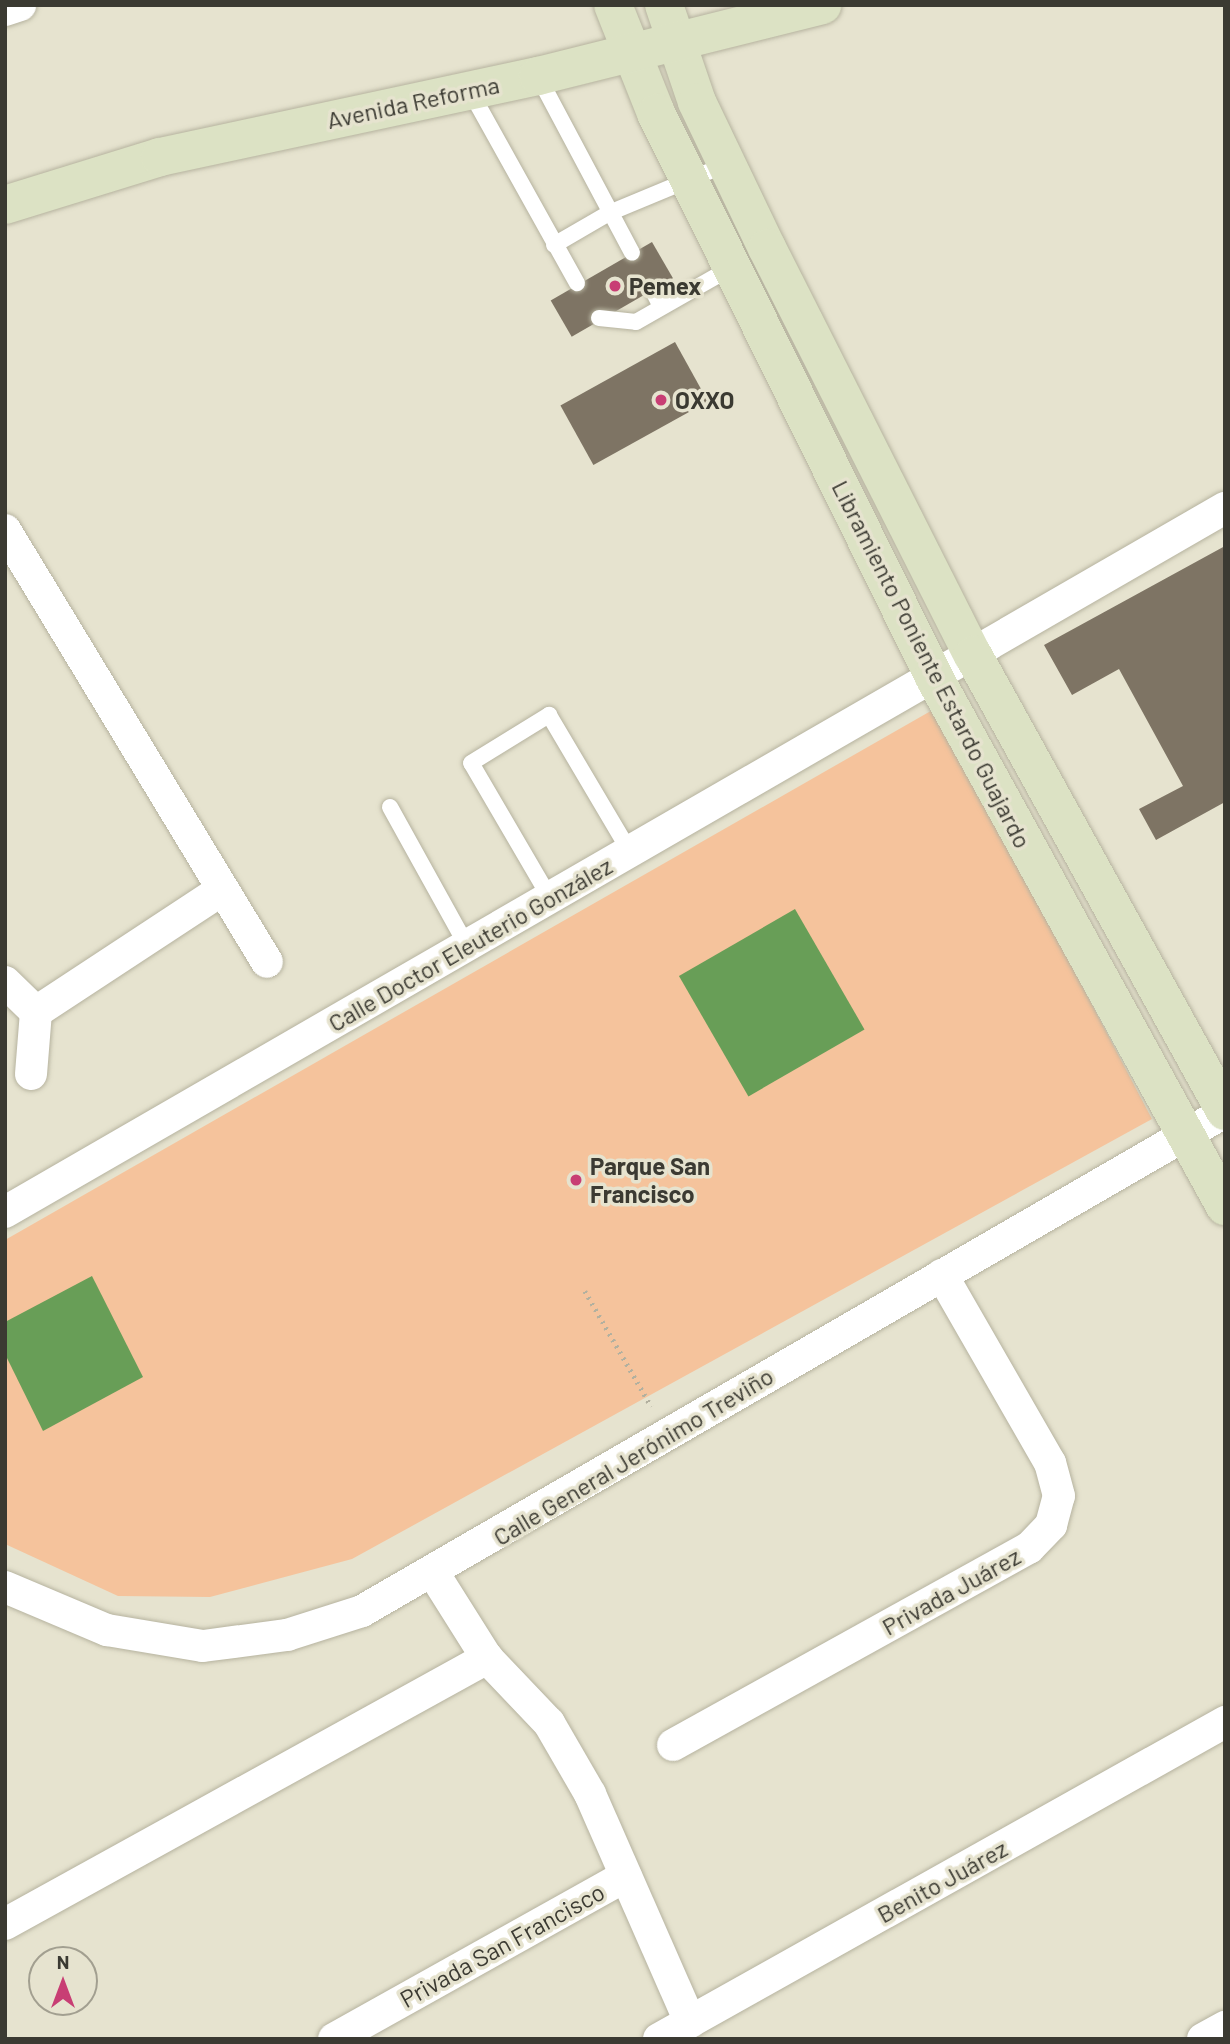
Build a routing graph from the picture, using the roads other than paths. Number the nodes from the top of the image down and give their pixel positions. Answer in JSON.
{"nodes":[{"id":1,"x":20,"y":5,"type":"edge"},
{"id":2,"x":613,"y":5,"type":"edge"},
{"id":3,"x":664,"y":5,"type":"edge"},
{"id":4,"x":822,"y":5,"type":"edge"},
{"id":5,"x":5,"y":10,"type":"edge"},
{"id":6,"x":676,"y":43,"type":"junction"},
{"id":7,"x":630,"y":54,"type":"junction"},
{"id":8,"x":538,"y":76,"type":"junction"},
{"id":9,"x":470,"y":91,"type":"junction"},
{"id":10,"x":725,"y":164,"type":"junction"},
{"id":11,"x":689,"y":180,"type":"junction"},
{"id":12,"x":5,"y":205,"type":"edge"},
{"id":13,"x":609,"y":213,"type":"junction"},
{"id":14,"x":554,"y":245,"type":"junction"},
{"id":15,"x":766,"y":248,"type":"junction"},
{"id":16,"x":632,"y":253,"type":"dead end"},
{"id":17,"x":731,"y":268,"type":"junction"},
{"id":18,"x":577,"y":283,"type":"dead end"},
{"id":19,"x":652,"y":289,"type":"dead end"},
{"id":20,"x":661,"y":307,"type":"junction"},
{"id":21,"x":599,"y":318,"type":"dead end"},
{"id":22,"x":1225,"y":508,"type":"edge"},
{"id":23,"x":5,"y":530,"type":"edge"},
{"id":24,"x":973,"y":655,"type":"junction"},
{"id":25,"x":934,"y":677,"type":"junction"},
{"id":26,"x":390,"y":807,"type":"dead end"},
{"id":27,"x":630,"y":852,"type":"junction"},
{"id":28,"x":220,"y":891,"type":"junction"},
{"id":29,"x":550,"y":898,"type":"junction"},
{"id":30,"x":467,"y":946,"type":"junction"},
{"id":31,"x":267,"y":962,"type":"dead end"},
{"id":32,"x":5,"y":982,"type":"edge"},
{"id":33,"x":36,"y":1013,"type":"junction"},
{"id":34,"x":31,"y":1074,"type":"dead end"},
{"id":35,"x":1225,"y":1112,"type":"edge"},
{"id":36,"x":1184,"y":1136,"type":"junction"},
{"id":37,"x":1225,"y":1206,"type":"edge"},
{"id":38,"x":5,"y":1212,"type":"edge"},
{"id":39,"x":942,"y":1275,"type":"junction"},
{"id":40,"x":434,"y":1574,"type":"junction"},
{"id":41,"x":5,"y":1587,"type":"edge"},
{"id":42,"x":487,"y":1658,"type":"junction"},
{"id":43,"x":1225,"y":1723,"type":"edge"},
{"id":44,"x":673,"y":1745,"type":"dead end"},
{"id":45,"x":626,"y":1875,"type":"junction"},
{"id":46,"x":5,"y":1924,"type":"edge"},
{"id":47,"x":690,"y":2022,"type":"junction"},
{"id":48,"x":1225,"y":2027,"type":"edge"},
{"id":49,"x":334,"y":2039,"type":"edge"},
{"id":50,"x":659,"y":2039,"type":"edge"},
{"id":51,"x":1203,"y":2039,"type":"edge"}],
"edges":[{"from":1,"to":5,"type":"street"},
{"from":2,"to":7,"type":"street","name":"Libramiento Poniente Estardo Guajardo"},
{"from":3,"to":6,"type":"street","name":"Libramiento Poniente Estardo Guajardo"},
{"from":4,"to":6,"type":"street","name":"Avenida Reforma"},
{"from":6,"to":7,"type":"street","name":"Avenida Reforma"},
{"from":6,"to":10,"type":"street","name":"Libramiento Poniente Estardo Guajardo"},
{"from":7,"to":8,"type":"street","name":"Avenida Reforma"},
{"from":7,"to":11,"type":"street","name":"Libramiento Poniente Estardo Guajardo"},
{"from":8,"to":9,"type":"street","name":"Avenida Reforma"},
{"from":8,"to":13,"type":"lane"},
{"from":9,"to":12,"type":"street","name":"Avenida Reforma"},
{"from":9,"to":14,"type":"lane"},
{"from":10,"to":11,"type":"lane"},
{"from":10,"to":15,"type":"street","name":"Libramiento Poniente Estardo Guajardo"},
{"from":11,"to":13,"type":"lane"},
{"from":11,"to":17,"type":"street","name":"Libramiento Poniente Estardo Guajardo"},
{"from":13,"to":14,"type":"lane"},
{"from":13,"to":16,"type":"lane"},
{"from":14,"to":18,"type":"lane"},
{"from":15,"to":17,"type":"lane"},
{"from":15,"to":24,"type":"street","name":"Libramiento Poniente Estardo Guajardo"},
{"from":17,"to":20,"type":"lane"},
{"from":17,"to":25,"type":"street","name":"Libramiento Poniente Estardo Guajardo"},
{"from":19,"to":20,"type":"lane"},
{"from":20,"to":21,"type":"lane"},
{"from":22,"to":24,"type":"street"},
{"from":23,"to":28,"type":"street"},
{"from":24,"to":25,"type":"street","name":"Calle Doctor Eleuterio González"},
{"from":24,"to":35,"type":"street","name":"Libramiento Poniente Estardo Guajardo"},
{"from":25,"to":27,"type":"street","name":"Calle Doctor Eleuterio González"},
{"from":25,"to":36,"type":"street","name":"Libramiento Poniente Estardo Guajardo"},
{"from":26,"to":30,"type":"lane"},
{"from":27,"to":29,"type":"street","name":"Calle Doctor Eleuterio González"},
{"from":27,"to":29,"type":"lane"},
{"from":28,"to":31,"type":"street"},
{"from":28,"to":33,"type":"street"},
{"from":29,"to":30,"type":"street","name":"Calle Doctor Eleuterio González"},
{"from":30,"to":38,"type":"street","name":"Calle Doctor Eleuterio González"},
{"from":32,"to":33,"type":"street"},
{"from":33,"to":34,"type":"street"},
{"from":35,"to":36,"type":"street","name":"Calle General Jerónimo Treviño"},
{"from":36,"to":37,"type":"street","name":"Libramiento Poniente Estardo Guajardo"},
{"from":36,"to":39,"type":"street","name":"Calle General Jerónimo Treviño"},
{"from":39,"to":40,"type":"street","name":"Calle General Jerónimo Treviño"},
{"from":39,"to":44,"type":"street","name":"Privada Juárez"},
{"from":40,"to":41,"type":"street","name":"Calle General Jerónimo Treviño"},
{"from":40,"to":42,"type":"street","name":"Privada San Francisco"},
{"from":42,"to":45,"type":"street","name":"Privada San Francisco"},
{"from":42,"to":46,"type":"street"},
{"from":43,"to":47,"type":"street","name":"Benito Juárez"},
{"from":45,"to":47,"type":"street"},
{"from":45,"to":49,"type":"street","name":"Privada San Francisco"},
{"from":47,"to":50,"type":"street","name":"Benito Juárez"},
{"from":48,"to":51,"type":"street"}]}
